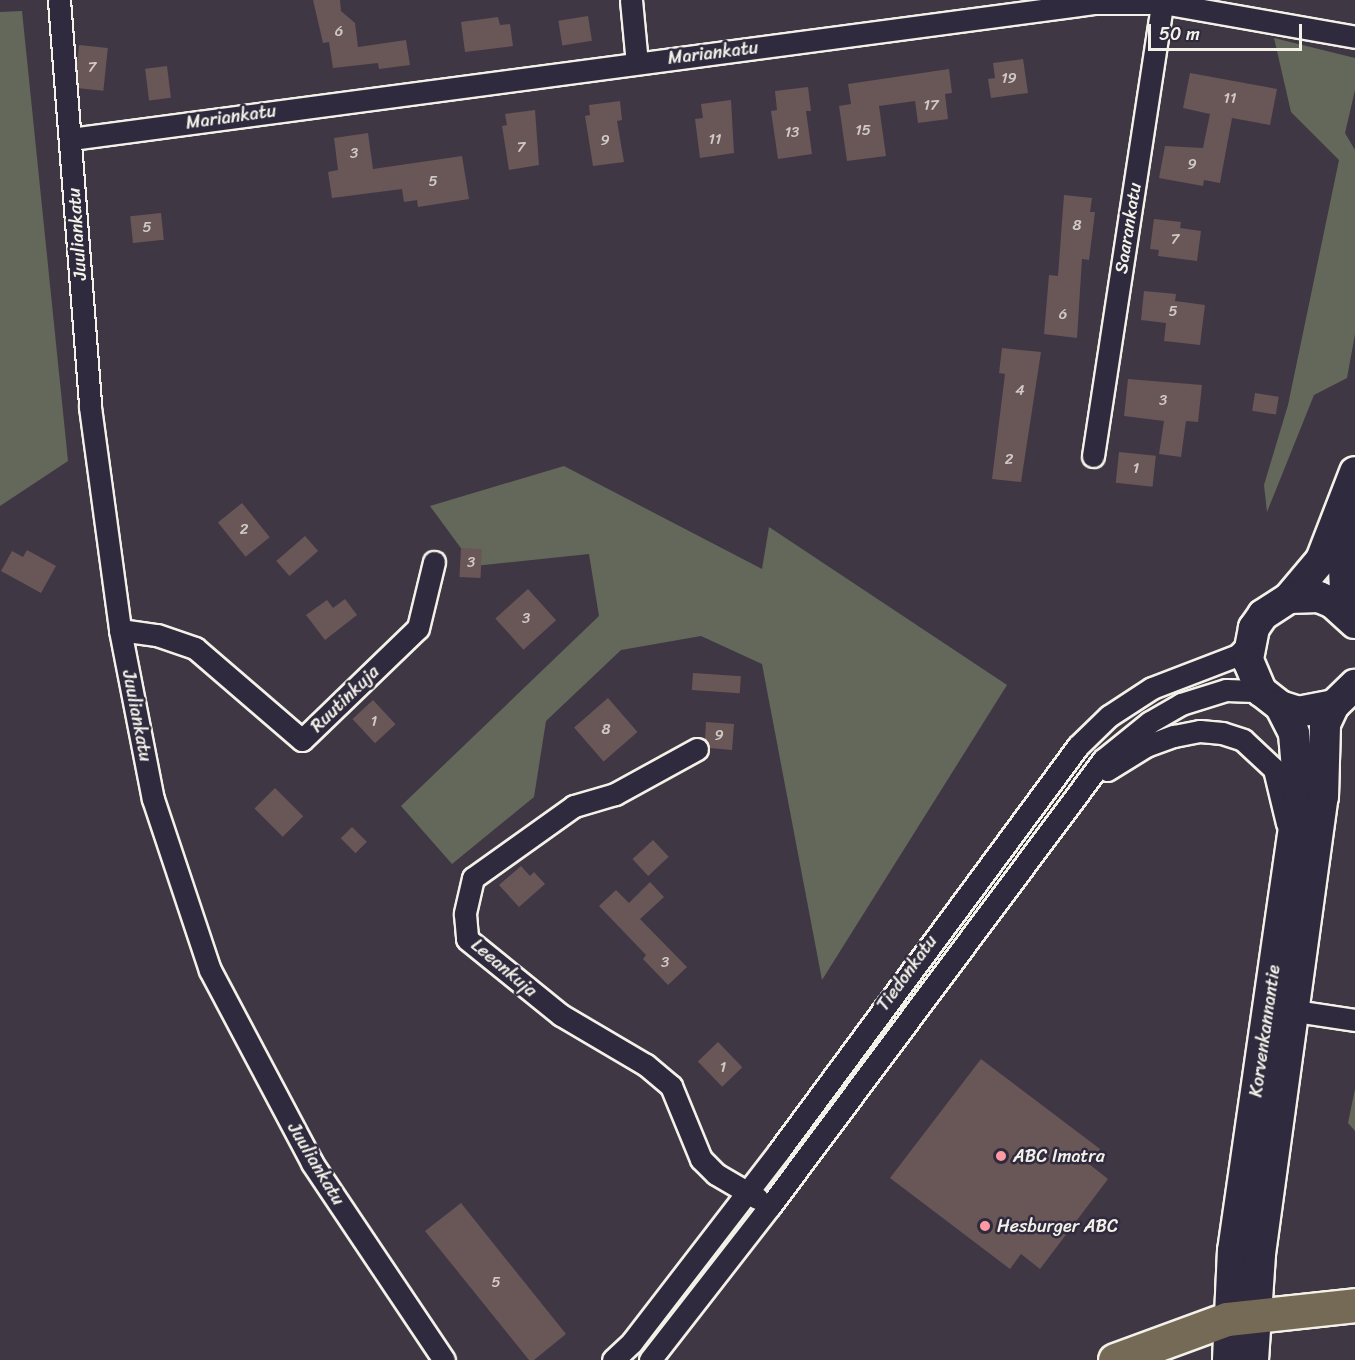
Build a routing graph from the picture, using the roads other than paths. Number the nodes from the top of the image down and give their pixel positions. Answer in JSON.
{"nodes":[{"id":1,"x":59,"y":0,"type":"edge"},
{"id":2,"x":631,"y":0,"type":"edge"},
{"id":3,"x":1163,"y":2,"type":"edge"},
{"id":4,"x":1355,"y":37,"type":"edge"},
{"id":5,"x":637,"y":63,"type":"junction"},
{"id":6,"x":70,"y":139,"type":"junction"},
{"id":7,"x":1093,"y":456,"type":"dead end"},
{"id":8,"x":1355,"y":472,"type":"edge"},
{"id":9,"x":1355,"y":527,"type":"edge"},
{"id":10,"x":434,"y":562,"type":"dead end"},
{"id":11,"x":1289,"y":598,"type":"junction"},
{"id":12,"x":1352,"y":619,"type":"edge"},
{"id":13,"x":120,"y":630,"type":"junction"},
{"id":14,"x":1249,"y":643,"type":"junction"},
{"id":15,"x":1355,"y":685,"type":"edge"},
{"id":16,"x":1271,"y":699,"type":"junction"},
{"id":17,"x":1334,"y":705,"type":"junction"},
{"id":18,"x":697,"y":749,"type":"dead end"},
{"id":19,"x":1078,"y":793,"type":"junction"},
{"id":20,"x":1289,"y":873,"type":"junction"},
{"id":21,"x":1295,"y":1011,"type":"junction"},
{"id":22,"x":1355,"y":1020,"type":"edge"},
{"id":23,"x":747,"y":1192,"type":"junction"},
{"id":24,"x":770,"y":1206,"type":"junction"},
{"id":25,"x":1355,"y":1305,"type":"edge"},
{"id":26,"x":1241,"y":1318,"type":"junction"},
{"id":27,"x":444,"y":1360,"type":"edge"},
{"id":28,"x":613,"y":1360,"type":"edge"},
{"id":29,"x":650,"y":1360,"type":"edge"},
{"id":30,"x":1115,"y":1360,"type":"edge"},
{"id":31,"x":1228,"y":1360,"type":"edge"},
{"id":32,"x":1254,"y":1360,"type":"edge"}],
"edges":[{"from":1,"to":6,"type":"street","name":"Juuliankatu"},
{"from":2,"to":5,"type":"street"},
{"from":3,"to":4,"type":"street","name":"Mariankatu"},
{"from":3,"to":5,"type":"street","name":"Mariankatu"},
{"from":3,"to":7,"type":"street","name":"Saarankatu"},
{"from":5,"to":6,"type":"street","name":"Mariankatu"},
{"from":6,"to":13,"type":"street","name":"Juuliankatu"},
{"from":8,"to":11,"type":"main road"},
{"from":9,"to":12,"type":"main road"},
{"from":10,"to":13,"type":"street","name":"Ruutinkuja"},
{"from":11,"to":12,"type":"main road"},
{"from":11,"to":14,"type":"main road"},
{"from":13,"to":27,"type":"street","name":"Juuliankatu"},
{"from":14,"to":16,"type":"main road","name":"Korvenkannantie"},
{"from":14,"to":23,"type":"street","name":"Tiedonkatu"},
{"from":15,"to":17,"type":"main road"},
{"from":16,"to":17,"type":"main road"},
{"from":16,"to":19,"type":"street","name":"Tiedonkatu"},
{"from":16,"to":20,"type":"main road","name":"Korvenkannantie"},
{"from":17,"to":21,"type":"main road","name":"Korvenkannantie"},
{"from":18,"to":23,"type":"street","name":"Leeankuja"},
{"from":19,"to":20,"type":"street","name":"Tiedonkatu"},
{"from":19,"to":24,"type":"street","name":"Tiedonkatu"},
{"from":20,"to":26,"type":"main road","name":"Korvenkannantie"},
{"from":21,"to":22,"type":"street"},
{"from":21,"to":26,"type":"main road","name":"Korvenkannantie"},
{"from":23,"to":24,"type":"street","name":"Leeankuja"},
{"from":23,"to":28,"type":"street","name":"Tiedonkatu"},
{"from":24,"to":29,"type":"street","name":"Tiedonkatu"},
{"from":25,"to":26,"type":"highway"},
{"from":26,"to":30,"type":"highway"},
{"from":26,"to":31,"type":"main road","name":"Korvenkannantie"},
{"from":26,"to":32,"type":"main road","name":"Korvenkannantie"}]}
